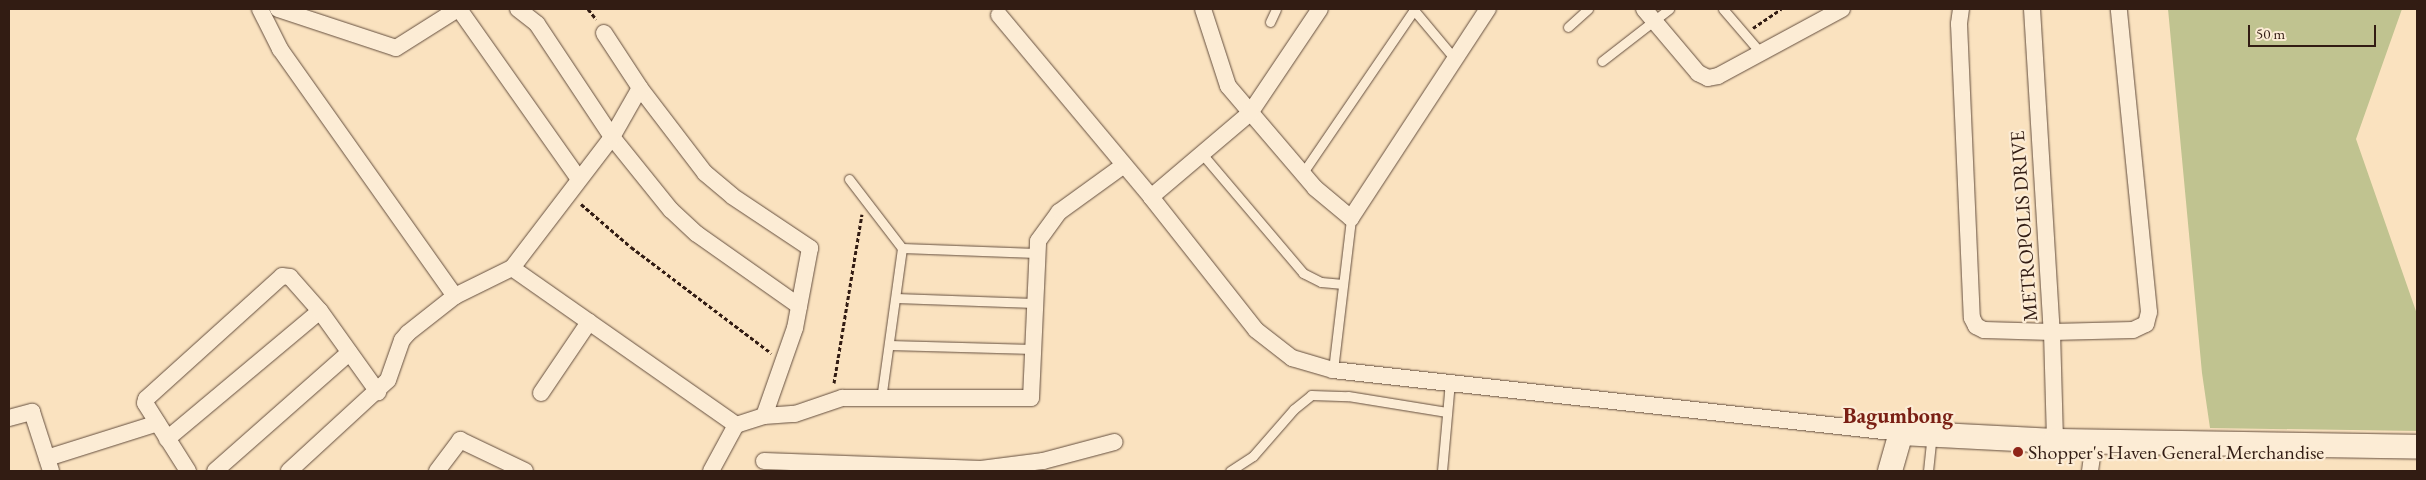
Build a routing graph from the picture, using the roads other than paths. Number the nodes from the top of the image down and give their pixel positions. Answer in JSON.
{"nodes":[{"id":1,"x":260,"y":9,"type":"edge"},
{"id":2,"x":278,"y":9,"type":"edge"},
{"id":3,"x":458,"y":9,"type":"edge"},
{"id":4,"x":518,"y":9,"type":"edge"},
{"id":5,"x":1203,"y":9,"type":"edge"},
{"id":6,"x":1276,"y":9,"type":"edge"},
{"id":7,"x":1320,"y":9,"type":"edge"},
{"id":8,"x":1414,"y":9,"type":"edge"},
{"id":9,"x":1488,"y":9,"type":"edge"},
{"id":10,"x":1588,"y":9,"type":"edge"},
{"id":11,"x":1669,"y":9,"type":"edge"},
{"id":12,"x":1723,"y":9,"type":"edge"},
{"id":13,"x":1842,"y":9,"type":"edge"},
{"id":14,"x":1961,"y":9,"type":"edge"},
{"id":15,"x":2032,"y":9,"type":"edge"},
{"id":16,"x":2119,"y":9,"type":"edge"},
{"id":17,"x":999,"y":15,"type":"dead end"},
{"id":18,"x":1649,"y":15,"type":"edge"},
{"id":19,"x":1270,"y":22,"type":"dead end"},
{"id":20,"x":1568,"y":27,"type":"dead end"},
{"id":21,"x":604,"y":33,"type":"dead end"},
{"id":22,"x":1760,"y":52,"type":"junction"},
{"id":23,"x":1455,"y":59,"type":"junction"},
{"id":24,"x":1602,"y":62,"type":"dead end"},
{"id":25,"x":640,"y":88,"type":"junction"},
{"id":26,"x":1250,"y":113,"type":"junction"},
{"id":27,"x":612,"y":137,"type":"junction"},
{"id":28,"x":1203,"y":155,"type":"junction"},
{"id":29,"x":1124,"y":165,"type":"junction"},
{"id":30,"x":1302,"y":174,"type":"junction"},
{"id":31,"x":578,"y":178,"type":"junction"},
{"id":32,"x":849,"y":179,"type":"dead end"},
{"id":33,"x":1151,"y":197,"type":"junction"},
{"id":34,"x":1351,"y":218,"type":"junction"},
{"id":35,"x":902,"y":248,"type":"junction"},
{"id":36,"x":1036,"y":253,"type":"junction"},
{"id":37,"x":512,"y":268,"type":"junction"},
{"id":38,"x":1343,"y":284,"type":"junction"},
{"id":39,"x":455,"y":296,"type":"junction"},
{"id":40,"x":896,"y":298,"type":"junction"},
{"id":41,"x":1034,"y":303,"type":"junction"},
{"id":42,"x":799,"y":306,"type":"junction"},
{"id":43,"x":320,"y":311,"type":"junction"},
{"id":44,"x":590,"y":322,"type":"junction"},
{"id":45,"x":2052,"y":332,"type":"junction"},
{"id":46,"x":889,"y":345,"type":"junction"},
{"id":47,"x":1033,"y":349,"type":"junction"},
{"id":48,"x":349,"y":353,"type":"junction"},
{"id":49,"x":1333,"y":370,"type":"junction"},
{"id":50,"x":1450,"y":382,"type":"junction"},
{"id":51,"x":378,"y":392,"type":"junction"},
{"id":52,"x":541,"y":392,"type":"dead end"},
{"id":53,"x":881,"y":399,"type":"junction"},
{"id":54,"x":1447,"y":412,"type":"junction"},
{"id":55,"x":764,"y":416,"type":"junction"},
{"id":56,"x":9,"y":418,"type":"edge"},
{"id":57,"x":158,"y":423,"type":"junction"},
{"id":58,"x":736,"y":425,"type":"junction"},
{"id":59,"x":1901,"y":433,"type":"junction"},
{"id":60,"x":1932,"y":434,"type":"junction"},
{"id":61,"x":166,"y":439,"type":"junction"},
{"id":62,"x":2055,"y":441,"type":"junction"},
{"id":63,"x":1115,"y":442,"type":"dead end"},
{"id":64,"x":2094,"y":442,"type":"junction"},
{"id":65,"x":2417,"y":447,"type":"edge"},
{"id":66,"x":764,"y":461,"type":"dead end"},
{"id":67,"x":49,"y":465,"type":"edge"},
{"id":68,"x":981,"y":470,"type":"edge"},
{"id":69,"x":185,"y":471,"type":"edge"},
{"id":70,"x":215,"y":471,"type":"edge"},
{"id":71,"x":290,"y":471,"type":"edge"},
{"id":72,"x":437,"y":471,"type":"edge"},
{"id":73,"x":525,"y":471,"type":"edge"},
{"id":74,"x":711,"y":471,"type":"edge"},
{"id":75,"x":1230,"y":471,"type":"edge"},
{"id":76,"x":1442,"y":471,"type":"edge"},
{"id":77,"x":1890,"y":471,"type":"edge"},
{"id":78,"x":1928,"y":471,"type":"edge"},
{"id":79,"x":2090,"y":471,"type":"edge"}],
"edges":[{"from":1,"to":39,"type":"street"},
{"from":2,"to":3,"type":"street"},
{"from":3,"to":31,"type":"street"},
{"from":4,"to":27,"type":"street"},
{"from":5,"to":26,"type":"street"},
{"from":6,"to":19,"type":"lane"},
{"from":7,"to":26,"type":"street"},
{"from":8,"to":23,"type":"lane"},
{"from":8,"to":30,"type":"lane"},
{"from":9,"to":23,"type":"street"},
{"from":10,"to":20,"type":"lane"},
{"from":11,"to":18,"type":"lane"},
{"from":12,"to":22,"type":"lane"},
{"from":13,"to":22,"type":"street"},
{"from":14,"to":45,"type":"street"},
{"from":15,"to":45,"type":"street","name":"METROPOLIS DRIVE"},
{"from":16,"to":45,"type":"street"},
{"from":17,"to":29,"type":"street"},
{"from":18,"to":22,"type":"street"},
{"from":18,"to":24,"type":"lane"},
{"from":21,"to":25,"type":"street"},
{"from":23,"to":34,"type":"street"},
{"from":25,"to":27,"type":"street"},
{"from":25,"to":42,"type":"street"},
{"from":26,"to":28,"type":"street"},
{"from":26,"to":30,"type":"street"},
{"from":27,"to":31,"type":"street"},
{"from":27,"to":42,"type":"street"},
{"from":28,"to":33,"type":"street"},
{"from":28,"to":38,"type":"lane"},
{"from":29,"to":33,"type":"street"},
{"from":29,"to":36,"type":"street"},
{"from":30,"to":34,"type":"street"},
{"from":31,"to":37,"type":"street"},
{"from":32,"to":35,"type":"lane"},
{"from":33,"to":49,"type":"street"},
{"from":34,"to":38,"type":"lane"},
{"from":35,"to":36,"type":"lane"},
{"from":35,"to":40,"type":"lane"},
{"from":36,"to":41,"type":"street"},
{"from":37,"to":39,"type":"street"},
{"from":37,"to":44,"type":"street"},
{"from":38,"to":49,"type":"lane"},
{"from":39,"to":51,"type":"street"},
{"from":40,"to":41,"type":"lane"},
{"from":40,"to":46,"type":"lane"},
{"from":41,"to":47,"type":"street"},
{"from":42,"to":55,"type":"street"},
{"from":43,"to":48,"type":"street"},
{"from":43,"to":57,"type":"street"},
{"from":43,"to":61,"type":"street"},
{"from":44,"to":52,"type":"street"},
{"from":44,"to":58,"type":"street"},
{"from":45,"to":62,"type":"street","name":"METROPOLIS DRIVE"},
{"from":46,"to":47,"type":"lane"},
{"from":46,"to":53,"type":"lane"},
{"from":47,"to":53,"type":"street"},
{"from":48,"to":51,"type":"street"},
{"from":48,"to":70,"type":"street"},
{"from":49,"to":50,"type":"street"},
{"from":50,"to":54,"type":"lane"},
{"from":50,"to":59,"type":"street"},
{"from":51,"to":71,"type":"street"},
{"from":53,"to":55,"type":"street"},
{"from":54,"to":75,"type":"lane"},
{"from":54,"to":76,"type":"lane"},
{"from":55,"to":58,"type":"street"},
{"from":56,"to":67,"type":"street"},
{"from":57,"to":61,"type":"street"},
{"from":57,"to":67,"type":"street"},
{"from":58,"to":74,"type":"street"},
{"from":59,"to":60,"type":"main road"},
{"from":59,"to":77,"type":"main road"},
{"from":60,"to":62,"type":"main road"},
{"from":60,"to":78,"type":"lane"},
{"from":61,"to":69,"type":"street"},
{"from":62,"to":64,"type":"main road"},
{"from":63,"to":68,"type":"street"},
{"from":64,"to":65,"type":"main road"},
{"from":64,"to":79,"type":"street"},
{"from":66,"to":68,"type":"street"},
{"from":72,"to":73,"type":"street"}]}
